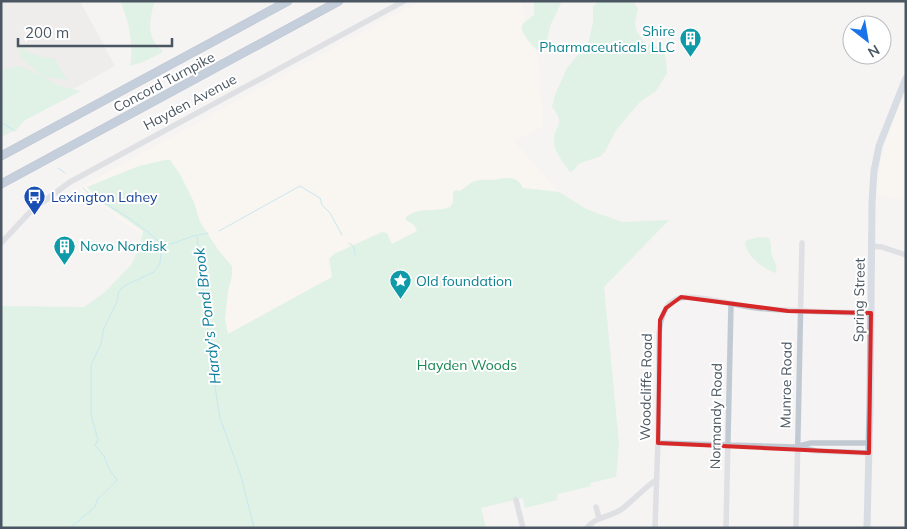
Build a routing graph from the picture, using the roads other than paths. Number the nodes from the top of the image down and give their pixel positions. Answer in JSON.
{"nodes":[{"id":1,"x":288,"y":1,"type":"edge"},
{"id":2,"x":339,"y":1,"type":"edge"},
{"id":3,"x":404,"y":1,"type":"edge"},
{"id":4,"x":906,"y":78,"type":"edge"},
{"id":5,"x":1,"y":156,"type":"edge"},
{"id":6,"x":1,"y":184,"type":"edge"},
{"id":7,"x":1,"y":243,"type":"edge"},
{"id":8,"x":802,"y":243,"type":"dead end"},
{"id":9,"x":872,"y":246,"type":"junction"},
{"id":10,"x":906,"y":255,"type":"edge"},
{"id":11,"x":731,"y":304,"type":"junction"},
{"id":12,"x":800,"y":311,"type":"junction"},
{"id":13,"x":871,"y":313,"type":"junction"},
{"id":14,"x":658,"y":443,"type":"junction"},
{"id":15,"x":869,"y":443,"type":"junction"},
{"id":16,"x":728,"y":445,"type":"junction"},
{"id":17,"x":797,"y":447,"type":"junction"},
{"id":18,"x":869,"y":453,"type":"junction"},
{"id":19,"x":656,"y":480,"type":"junction"},
{"id":20,"x":516,"y":500,"type":"dead end"},
{"id":21,"x":596,"y":507,"type":"dead end"},
{"id":22,"x":599,"y":518,"type":"junction"},
{"id":23,"x":523,"y":528,"type":"edge"},
{"id":24,"x":587,"y":528,"type":"edge"},
{"id":25,"x":655,"y":528,"type":"edge"},
{"id":26,"x":726,"y":528,"type":"edge"},
{"id":27,"x":796,"y":528,"type":"edge"},
{"id":28,"x":867,"y":528,"type":"edge"}],
"edges":[{"from":1,"to":5,"type":"highway","name":"Concord Turnpike"},
{"from":2,"to":6,"type":"highway","name":"Concord Turnpike"},
{"from":3,"to":7,"type":"street","name":"Hayden Avenue"},
{"from":4,"to":9,"type":"main road","name":"Spring Street"},
{"from":8,"to":12,"type":"street","name":"Munroe Road"},
{"from":9,"to":10,"type":"street"},
{"from":9,"to":13,"type":"main road","name":"Spring Street"},
{"from":11,"to":12,"type":"street","name":"Woodcliffe Road"},
{"from":11,"to":14,"type":"street","name":"Woodcliffe Road"},
{"from":11,"to":16,"type":"street","name":"Normandy Road"},
{"from":12,"to":13,"type":"street","name":"Woodcliffe Road"},
{"from":12,"to":17,"type":"street","name":"Munroe Road"},
{"from":13,"to":15,"type":"main road","name":"Spring Street"},
{"from":14,"to":16,"type":"street"},
{"from":14,"to":19,"type":"street","name":"Woodcliffe Road"},
{"from":15,"to":17,"type":"street"},
{"from":15,"to":18,"type":"main road","name":"Spring Street"},
{"from":16,"to":17,"type":"street"},
{"from":16,"to":26,"type":"street","name":"Normandy Road"},
{"from":17,"to":18,"type":"street"},
{"from":17,"to":27,"type":"street","name":"Munroe Road"},
{"from":18,"to":28,"type":"main road","name":"Spring Street"},
{"from":19,"to":22,"type":"street"},
{"from":19,"to":25,"type":"street","name":"Woodcliffe Road"},
{"from":20,"to":23,"type":"street"},
{"from":21,"to":22,"type":"street"},
{"from":22,"to":24,"type":"street"}]}
